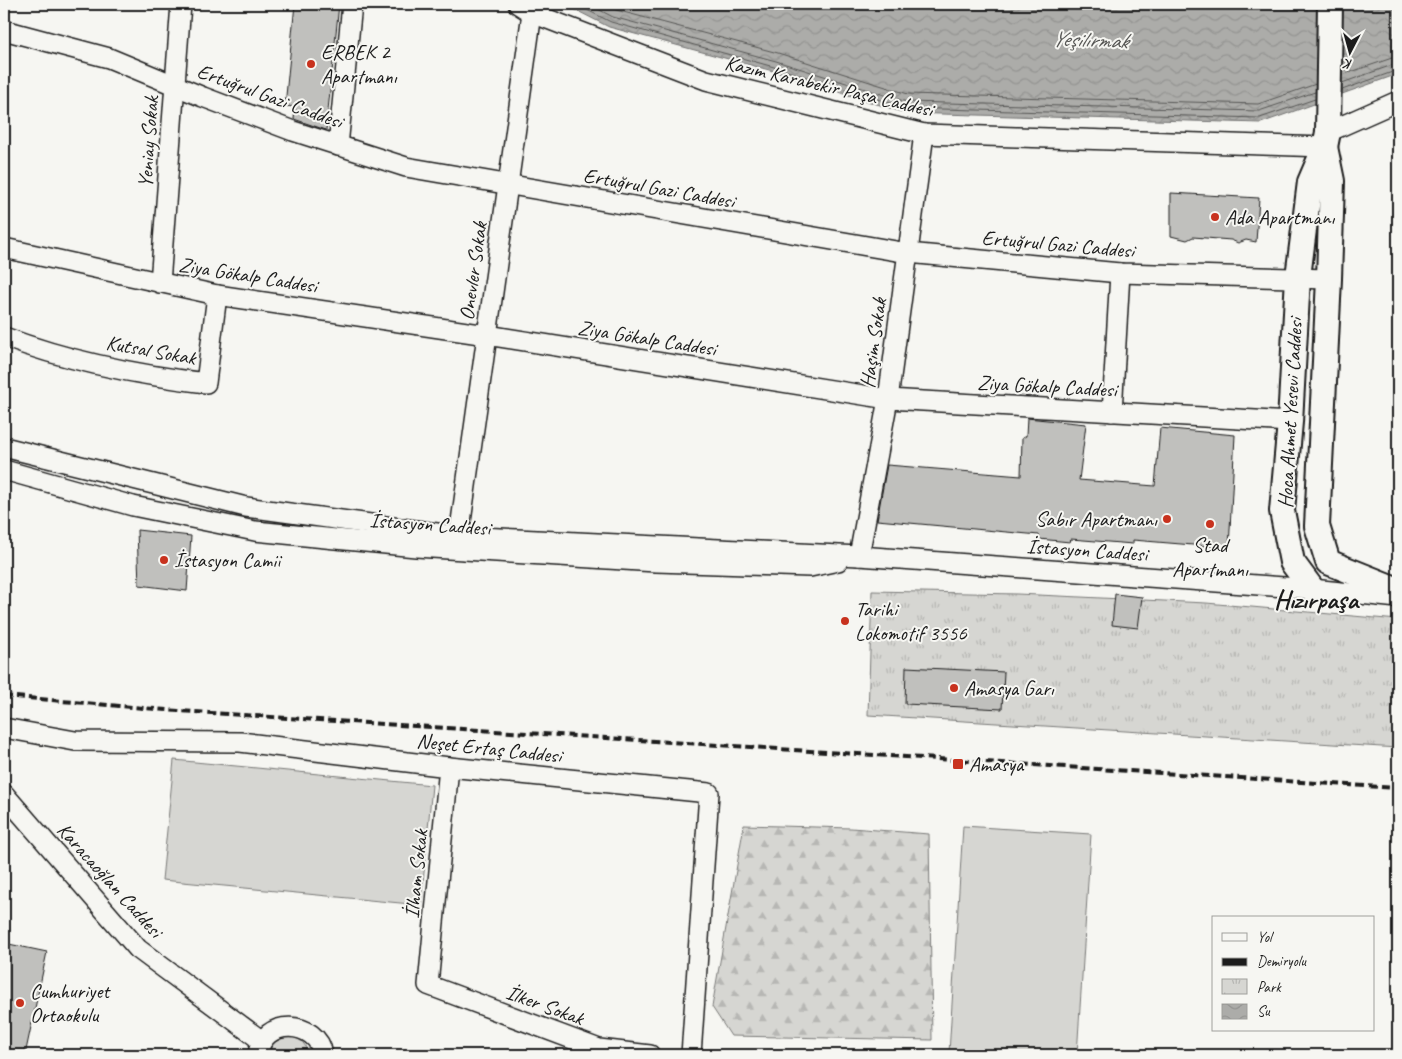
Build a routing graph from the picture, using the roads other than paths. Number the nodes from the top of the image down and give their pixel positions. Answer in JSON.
{"nodes":[{"id":1,"x":181,"y":4,"type":"edge"},
{"id":2,"x":352,"y":4,"type":"edge"},
{"id":3,"x":1330,"y":4,"type":"edge"},
{"id":4,"x":525,"y":8,"type":"edge"},
{"id":5,"x":4,"y":30,"type":"edge"},
{"id":6,"x":175,"y":84,"type":"junction"},
{"id":7,"x":1398,"y":102,"type":"edge"},
{"id":8,"x":924,"y":134,"type":"junction"},
{"id":9,"x":1327,"y":134,"type":"junction"},
{"id":10,"x":338,"y":146,"type":"junction"},
{"id":11,"x":508,"y":186,"type":"junction"},
{"id":12,"x":4,"y":248,"type":"edge"},
{"id":13,"x":908,"y":253,"type":"junction"},
{"id":14,"x":1120,"y":273,"type":"junction"},
{"id":15,"x":1298,"y":277,"type":"junction"},
{"id":16,"x":1329,"y":279,"type":"junction"},
{"id":17,"x":160,"y":283,"type":"junction"},
{"id":18,"x":217,"y":295,"type":"junction"},
{"id":19,"x":487,"y":335,"type":"junction"},
{"id":20,"x":4,"y":337,"type":"edge"},
{"id":21,"x":888,"y":399,"type":"junction"},
{"id":22,"x":1112,"y":412,"type":"junction"},
{"id":23,"x":1290,"y":422,"type":"junction"},
{"id":24,"x":4,"y":448,"type":"edge"},
{"id":25,"x":4,"y":470,"type":"edge"},
{"id":26,"x":459,"y":536,"type":"junction"},
{"id":27,"x":858,"y":556,"type":"junction"},
{"id":28,"x":1312,"y":589,"type":"junction"},
{"id":29,"x":1398,"y":590,"type":"edge"},
{"id":30,"x":1398,"y":598,"type":"edge"},
{"id":31,"x":4,"y":728,"type":"edge"},
{"id":32,"x":449,"y":767,"type":"junction"},
{"id":33,"x":4,"y":794,"type":"edge"},
{"id":34,"x":428,"y":985,"type":"joint"},
{"id":35,"x":260,"y":1048,"type":"edge"},
{"id":36,"x":328,"y":1054,"type":"edge"},
{"id":37,"x":650,"y":1055,"type":"edge"},
{"id":38,"x":691,"y":1055,"type":"edge"}],
"edges":[{"from":1,"to":6,"type":"street","name":"Yeniay Sokak"},
{"from":2,"to":10,"type":"street"},
{"from":3,"to":9,"type":"main road"},
{"from":4,"to":8,"type":"street","name":"Kazım Karabekir Paşa Caddesi"},
{"from":4,"to":11,"type":"street","name":"Onevler Sokak"},
{"from":5,"to":6,"type":"street","name":"Ertuğrul Gazi Caddesi"},
{"from":6,"to":10,"type":"street","name":"Ertuğrul Gazi Caddesi"},
{"from":6,"to":17,"type":"street","name":"Yeniay Sokak"},
{"from":7,"to":9,"type":"street"},
{"from":8,"to":9,"type":"street","name":"Kazım Karabekir Paşa Caddesi"},
{"from":8,"to":13,"type":"street","name":"Haşim Sokak"},
{"from":9,"to":15,"type":"main road","name":"Hoca Ahmet Yesevi Caddesi"},
{"from":9,"to":16,"type":"main road","name":"Hoca Ahmet Yesevi Caddesi"},
{"from":10,"to":11,"type":"street","name":"Ertuğrul Gazi Caddesi"},
{"from":11,"to":13,"type":"street","name":"Ertuğrul Gazi Caddesi"},
{"from":11,"to":19,"type":"street","name":"Onevler Sokak"},
{"from":12,"to":17,"type":"street","name":"Ziya Gökalp Caddesi"},
{"from":13,"to":14,"type":"street","name":"Ertuğrul Gazi Caddesi"},
{"from":13,"to":21,"type":"street","name":"Haşim Sokak"},
{"from":14,"to":15,"type":"street","name":"Ertuğrul Gazi Caddesi"},
{"from":14,"to":22,"type":"street"},
{"from":15,"to":16,"type":"street","name":"Ertuğrul Gazi Caddesi"},
{"from":15,"to":23,"type":"main road","name":"Hoca Ahmet Yesevi Caddesi"},
{"from":16,"to":29,"type":"main road","name":"Hoca Ahmet Yesevi Caddesi"},
{"from":17,"to":18,"type":"street","name":"Ziya Gökalp Caddesi"},
{"from":18,"to":19,"type":"street","name":"Ziya Gökalp Caddesi"},
{"from":18,"to":20,"type":"street","name":"Kutsal Sokak"},
{"from":19,"to":21,"type":"street","name":"Ziya Gökalp Caddesi"},
{"from":19,"to":26,"type":"street","name":"Onevler Sokak"},
{"from":21,"to":22,"type":"street","name":"Ziya Gökalp Caddesi"},
{"from":21,"to":27,"type":"street","name":"Haşim Sokak"},
{"from":22,"to":23,"type":"street","name":"Ziya Gökalp Caddesi"},
{"from":23,"to":28,"type":"main road","name":"Hoca Ahmet Yesevi Caddesi"},
{"from":24,"to":26,"type":"street","name":"İstasyon Caddesi"},
{"from":25,"to":27,"type":"street","name":"İstasyon Caddesi"},
{"from":26,"to":27,"type":"street","name":"İstasyon Caddesi"},
{"from":27,"to":28,"type":"street","name":"İstasyon Caddesi"},
{"from":28,"to":30,"type":"street"},
{"from":31,"to":32,"type":"street","name":"Neşet Ertaş Caddesi"},
{"from":32,"to":34,"type":"street","name":"İlham Sokak"},
{"from":32,"to":38,"type":"street","name":"Neşet Ertaş Caddesi"},
{"from":33,"to":35,"type":"street","name":"Karacaoğlan Caddesi"},
{"from":34,"to":37,"type":"street","name":"İlker Sokak"},
{"from":35,"to":36,"type":"street"}]}
